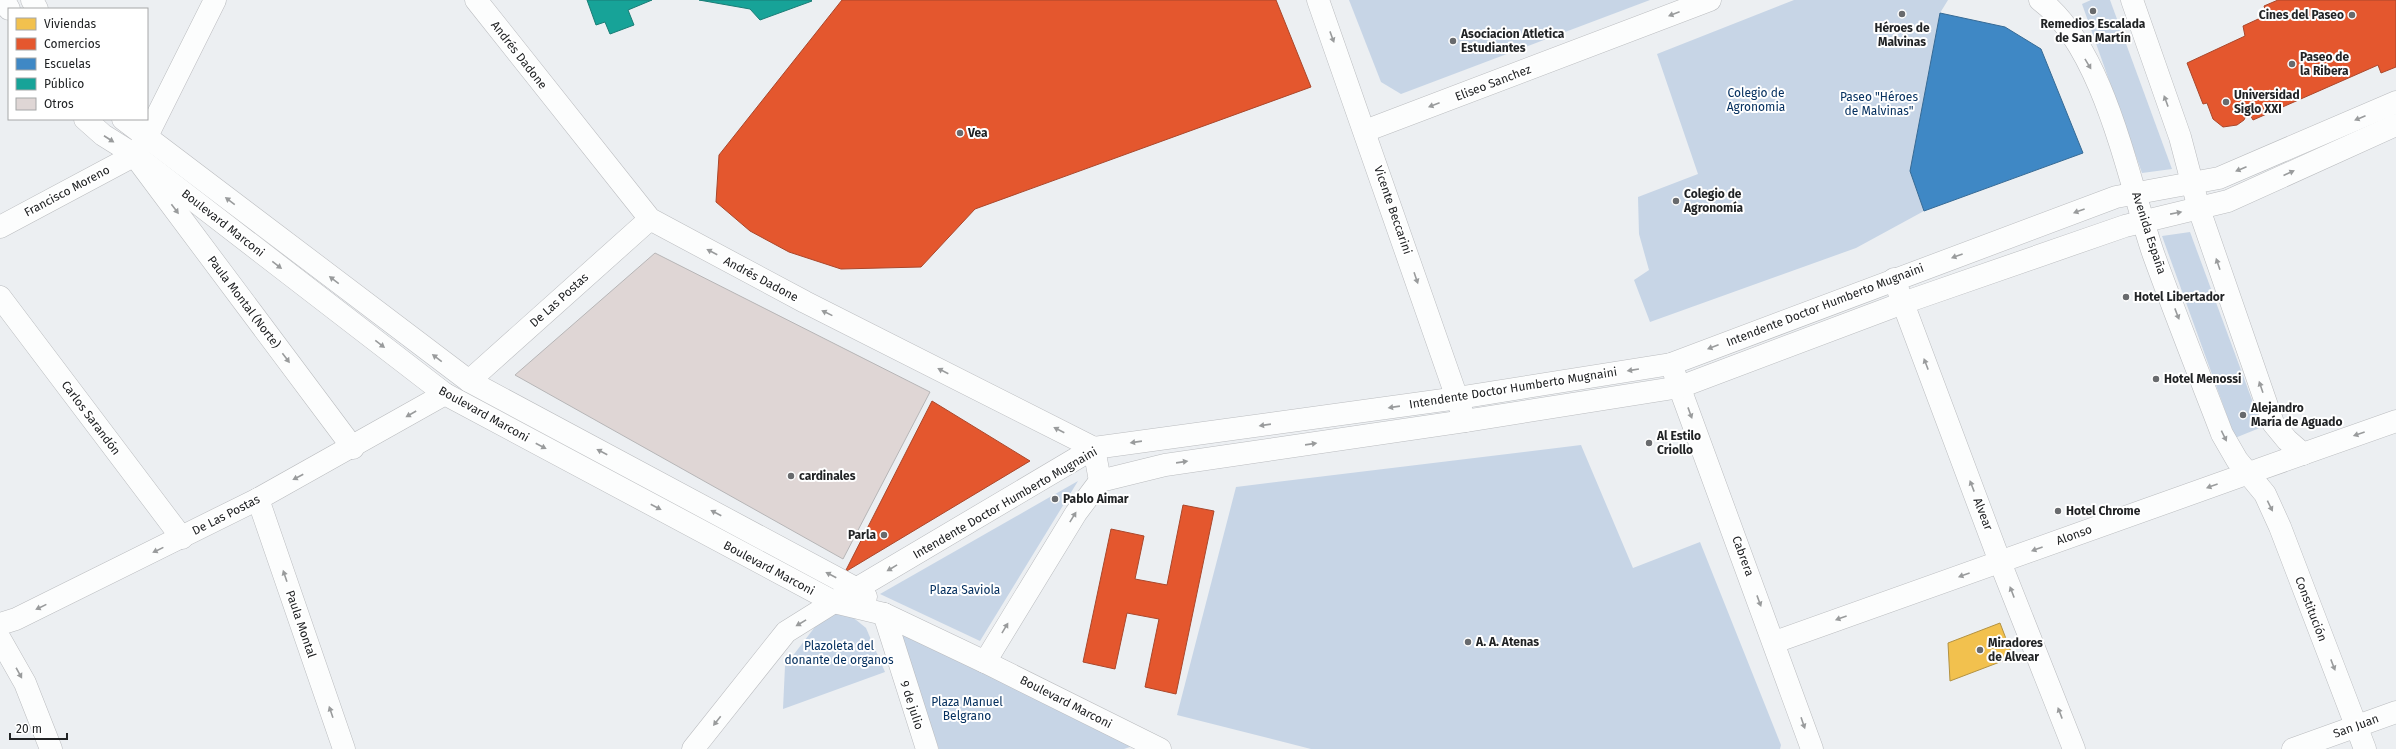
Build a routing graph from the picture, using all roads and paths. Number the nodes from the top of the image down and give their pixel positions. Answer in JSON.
{"nodes":[{"id":1,"x":215,"y":0,"type":"edge"},
{"id":2,"x":476,"y":0,"type":"edge"},
{"id":3,"x":1318,"y":0,"type":"edge"},
{"id":4,"x":1710,"y":0,"type":"edge"},
{"id":5,"x":2040,"y":0,"type":"edge"},
{"id":6,"x":2132,"y":0,"type":"edge"},
{"id":7,"x":2396,"y":102,"type":"edge"},
{"id":8,"x":86,"y":120,"type":"edge"},
{"id":9,"x":124,"y":120,"type":"edge"},
{"id":10,"x":2396,"y":125,"type":"edge"},
{"id":11,"x":1365,"y":131,"type":"junction"},
{"id":12,"x":140,"y":147,"type":"junction"},
{"id":13,"x":2192,"y":182,"type":"junction"},
{"id":14,"x":2136,"y":192,"type":"junction"},
{"id":15,"x":2199,"y":209,"type":"junction"},
{"id":16,"x":650,"y":219,"type":"junction"},
{"id":17,"x":2144,"y":220,"type":"junction"},
{"id":18,"x":0,"y":227,"type":"edge"},
{"id":19,"x":1894,"y":279,"type":"junction"},
{"id":20,"x":0,"y":297,"type":"edge"},
{"id":21,"x":1903,"y":303,"type":"junction"},
{"id":22,"x":1671,"y":364,"type":"junction"},
{"id":23,"x":469,"y":381,"type":"junction"},
{"id":24,"x":1680,"y":387,"type":"junction"},
{"id":25,"x":445,"y":394,"type":"junction"},
{"id":26,"x":1458,"y":398,"type":"junction"},
{"id":27,"x":1465,"y":421,"type":"junction"},
{"id":28,"x":2396,"y":421,"type":"edge"},
{"id":29,"x":353,"y":448,"type":"junction"},
{"id":30,"x":1094,"y":448,"type":"junction"},
{"id":31,"x":2303,"y":454,"type":"junction"},
{"id":32,"x":2249,"y":473,"type":"junction"},
{"id":33,"x":1100,"y":481,"type":"junction"},
{"id":34,"x":258,"y":499,"type":"junction"},
{"id":35,"x":182,"y":538,"type":"junction"},
{"id":36,"x":2000,"y":562,"type":"junction"},
{"id":37,"x":857,"y":589,"type":"junction"},
{"id":38,"x":834,"y":602,"type":"junction"},
{"id":39,"x":884,"y":614,"type":"junction"},
{"id":40,"x":0,"y":624,"type":"edge"},
{"id":41,"x":0,"y":639,"type":"edge"},
{"id":42,"x":1775,"y":642,"type":"junction"},
{"id":43,"x":985,"y":662,"type":"junction"},
{"id":44,"x":2396,"y":712,"type":"edge"},
{"id":45,"x":2356,"y":726,"type":"junction"},
{"id":46,"x":51,"y":749,"type":"edge"},
{"id":47,"x":344,"y":749,"type":"edge"},
{"id":48,"x":693,"y":749,"type":"edge"},
{"id":49,"x":927,"y":749,"type":"edge"},
{"id":50,"x":1160,"y":749,"type":"edge"},
{"id":51,"x":1812,"y":749,"type":"edge"},
{"id":52,"x":2074,"y":749,"type":"edge"},
{"id":53,"x":2293,"y":749,"type":"edge"},
{"id":54,"x":2365,"y":749,"type":"edge"}],
"edges":[{"from":1,"to":12,"type":"main road"},
{"from":2,"to":16,"type":"main road","name":"Andrés Dadone"},
{"from":3,"to":11,"type":"main road","name":"Vicente Beccarini","one_way":true},
{"from":4,"to":11,"type":"main road","name":"Eliseo Sanchez","one_way":true},
{"from":5,"to":14,"type":"main road","name":"Avenida España","one_way":true},
{"from":13,"to":6,"type":"main road","one_way":true},
{"from":7,"to":13,"type":"main road","name":"Intendente Doctor Humberto Mugnaini","one_way":true},
{"from":8,"to":12,"type":"main road","name":"Boulevard Marconi","one_way":true},
{"from":9,"to":12,"type":"main road","name":"Boulevard Marconi"},
{"from":15,"to":10,"type":"main road","name":"Intendente Doctor Humberto Mugnaini","one_way":true},
{"from":11,"to":26,"type":"main road","name":"Vicente Beccarini","one_way":true},
{"from":12,"to":18,"type":"main road","name":"Francisco Moreno"},
{"from":23,"to":12,"type":"main road","name":"Boulevard Marconi","one_way":true},
{"from":12,"to":25,"type":"main road","name":"Boulevard Marconi","one_way":true},
{"from":12,"to":29,"type":"main road","name":"Paula Montal (Norte)","one_way":true},
{"from":13,"to":14,"type":"main road","name":"Intendente Doctor Humberto Mugnaini"},
{"from":13,"to":15,"type":"main road"},
{"from":14,"to":17,"type":"main road","name":"Avenida España"},
{"from":14,"to":19,"type":"main road","name":"Intendente Doctor Humberto Mugnaini","one_way":true},
{"from":17,"to":15,"type":"main road","name":"Intendente Doctor Humberto Mugnaini","one_way":true},
{"from":31,"to":15,"type":"main road","one_way":true},
{"from":16,"to":23,"type":"main road","name":"De Las Postas"},
{"from":30,"to":16,"type":"main road","name":"Andrés Dadone","one_way":true},
{"from":17,"to":21,"type":"main road","name":"Intendente Doctor Humberto Mugnaini"},
{"from":17,"to":32,"type":"main road","name":"Avenida España","one_way":true},
{"from":19,"to":21,"type":"main road","name":"Alvear"},
{"from":19,"to":22,"type":"main road","name":"Intendente Doctor Humberto Mugnaini","one_way":true},
{"from":20,"to":35,"type":"main road","name":"Carlos Sarandón"},
{"from":21,"to":24,"type":"main road","name":"Intendente Doctor Humberto Mugnaini"},
{"from":36,"to":21,"type":"main road","name":"Alvear","one_way":true},
{"from":22,"to":24,"type":"main road","name":"Cabrera"},
{"from":22,"to":26,"type":"main road","name":"Intendente Doctor Humberto Mugnaini","one_way":true},
{"from":37,"to":23,"type":"main road","name":"Boulevard Marconi","one_way":true},
{"from":24,"to":27,"type":"main road","name":"Intendente Doctor Humberto Mugnaini"},
{"from":24,"to":42,"type":"main road","name":"Cabrera","one_way":true},
{"from":25,"to":29,"type":"main road","name":"De Las Postas","one_way":true},
{"from":25,"to":38,"type":"main road","name":"Boulevard Marconi","one_way":true},
{"from":26,"to":27,"type":"main road","name":"Vicente Beccarini"},
{"from":26,"to":30,"type":"main road","name":"Intendente Doctor Humberto Mugnaini","one_way":true},
{"from":33,"to":27,"type":"main road","name":"Intendente Doctor Humberto Mugnaini","one_way":true},
{"from":28,"to":31,"type":"main road","name":"Alonso","one_way":true},
{"from":29,"to":34,"type":"main road","name":"De Las Postas","one_way":true},
{"from":30,"to":33,"type":"main road"},
{"from":30,"to":37,"type":"main road","name":"Intendente Doctor Humberto Mugnaini","one_way":true},
{"from":31,"to":32,"type":"main road","name":"Alonso"},
{"from":32,"to":36,"type":"main road","name":"Alonso","one_way":true},
{"from":32,"to":45,"type":"main road","name":"Constitución","one_way":true},
{"from":43,"to":33,"type":"main road","one_way":true},
{"from":34,"to":35,"type":"main road","name":"De Las Postas"},
{"from":47,"to":34,"type":"main road","name":"Paula Montal","one_way":true},
{"from":35,"to":40,"type":"main road","name":"De Las Postas","one_way":true},
{"from":36,"to":42,"type":"main road","name":"Alonso","one_way":true},
{"from":52,"to":36,"type":"main road","name":"Alvear","one_way":true},
{"from":37,"to":38,"type":"main road","name":"Intendente Doctor Humberto Mugnaini"},
{"from":37,"to":39,"type":"main road","name":"Boulevard Marconi"},
{"from":38,"to":39,"type":"main road","name":"Boulevard Marconi"},
{"from":38,"to":48,"type":"main road","name":"Intendente Doctor Humberto Mugnaini","one_way":true},
{"from":39,"to":43,"type":"main road","name":"Boulevard Marconi"},
{"from":39,"to":49,"type":"main road","name":"9 de julio"},
{"from":41,"to":46,"type":"main road","one_way":true},
{"from":42,"to":51,"type":"main road","name":"Cabrera","one_way":true},
{"from":43,"to":50,"type":"main road","name":"Boulevard Marconi"},
{"from":44,"to":45,"type":"main road","name":"San Juan"},
{"from":45,"to":53,"type":"main road","name":"San Juan"},
{"from":45,"to":54,"type":"main road","name":"Constitución"}]}
